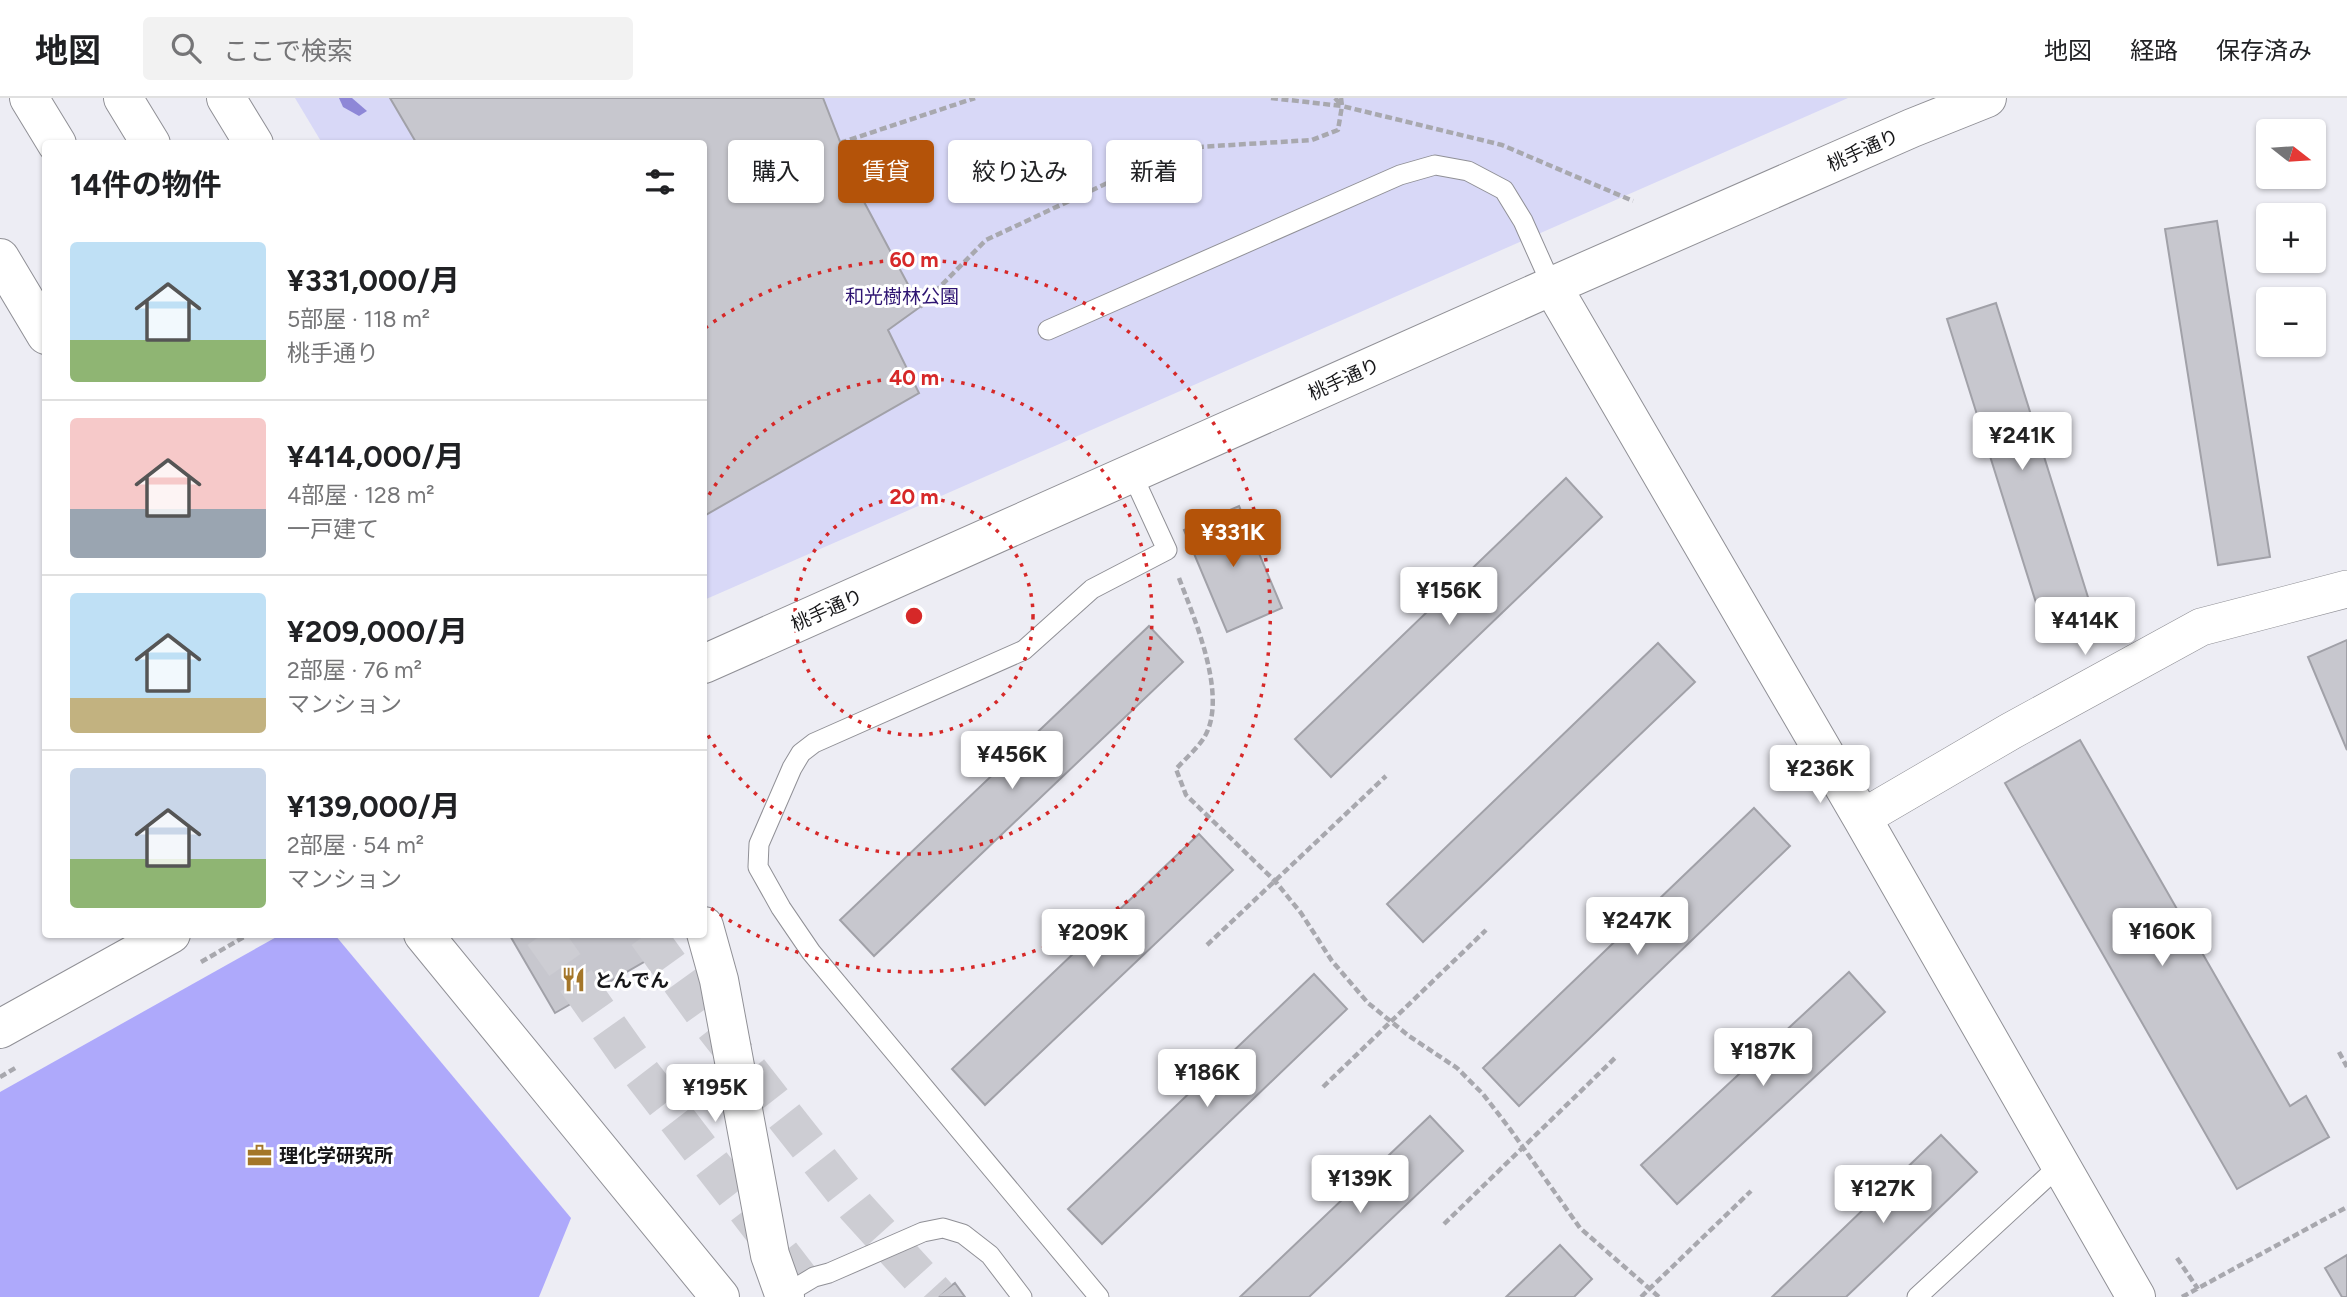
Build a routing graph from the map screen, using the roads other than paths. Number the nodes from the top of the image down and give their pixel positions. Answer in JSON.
{"nodes":[{"id":1,"x":29,"y":98,"type":"edge"},
{"id":2,"x":123,"y":98,"type":"edge"},
{"id":3,"x":226,"y":98,"type":"edge"},
{"id":4,"x":1987,"y":98,"type":"edge"},
{"id":5,"x":55,"y":140,"type":"edge"},
{"id":6,"x":149,"y":140,"type":"edge"},
{"id":7,"x":252,"y":140,"type":"edge"},
{"id":8,"x":0,"y":258,"type":"edge"},
{"id":9,"x":1552,"y":286,"type":"junction"},
{"id":10,"x":42,"y":328,"type":"edge"},
{"id":11,"x":1048,"y":330,"type":"dead end"},
{"id":12,"x":1132,"y":474,"type":"junction"},
{"id":13,"x":2347,"y":589,"type":"edge"},
{"id":14,"x":707,"y":663,"type":"edge"},
{"id":15,"x":1862,"y":818,"type":"junction"},
{"id":16,"x":707,"y":937,"type":"edge"},
{"id":17,"x":164,"y":938,"type":"edge"},
{"id":18,"x":425,"y":938,"type":"edge"},
{"id":19,"x":0,"y":1029,"type":"edge"},
{"id":20,"x":2060,"y":1165,"type":"junction"},
{"id":21,"x":785,"y":1296,"type":"edge"},
{"id":22,"x":720,"y":1297,"type":"edge"},
{"id":23,"x":1022,"y":1297,"type":"edge"},
{"id":24,"x":1099,"y":1297,"type":"edge"},
{"id":25,"x":1917,"y":1297,"type":"edge"},
{"id":26,"x":2136,"y":1297,"type":"edge"}],
"edges":[{"from":1,"to":5,"type":"main road"},
{"from":2,"to":6,"type":"main road"},
{"from":3,"to":7,"type":"main road"},
{"from":4,"to":9,"type":"main road","name":"桃手通り"},
{"from":8,"to":10,"type":"main road"},
{"from":9,"to":11,"type":"lane"},
{"from":9,"to":12,"type":"main road","name":"桃手通り"},
{"from":9,"to":15,"type":"main road"},
{"from":12,"to":14,"type":"main road","name":"桃手通り"},
{"from":12,"to":24,"type":"lane"},
{"from":13,"to":15,"type":"street"},
{"from":15,"to":20,"type":"main road"},
{"from":16,"to":21,"type":"main road"},
{"from":17,"to":19,"type":"main road"},
{"from":18,"to":22,"type":"main road"},
{"from":20,"to":25,"type":"lane"},
{"from":20,"to":26,"type":"main road"},
{"from":21,"to":23,"type":"lane"}]}
